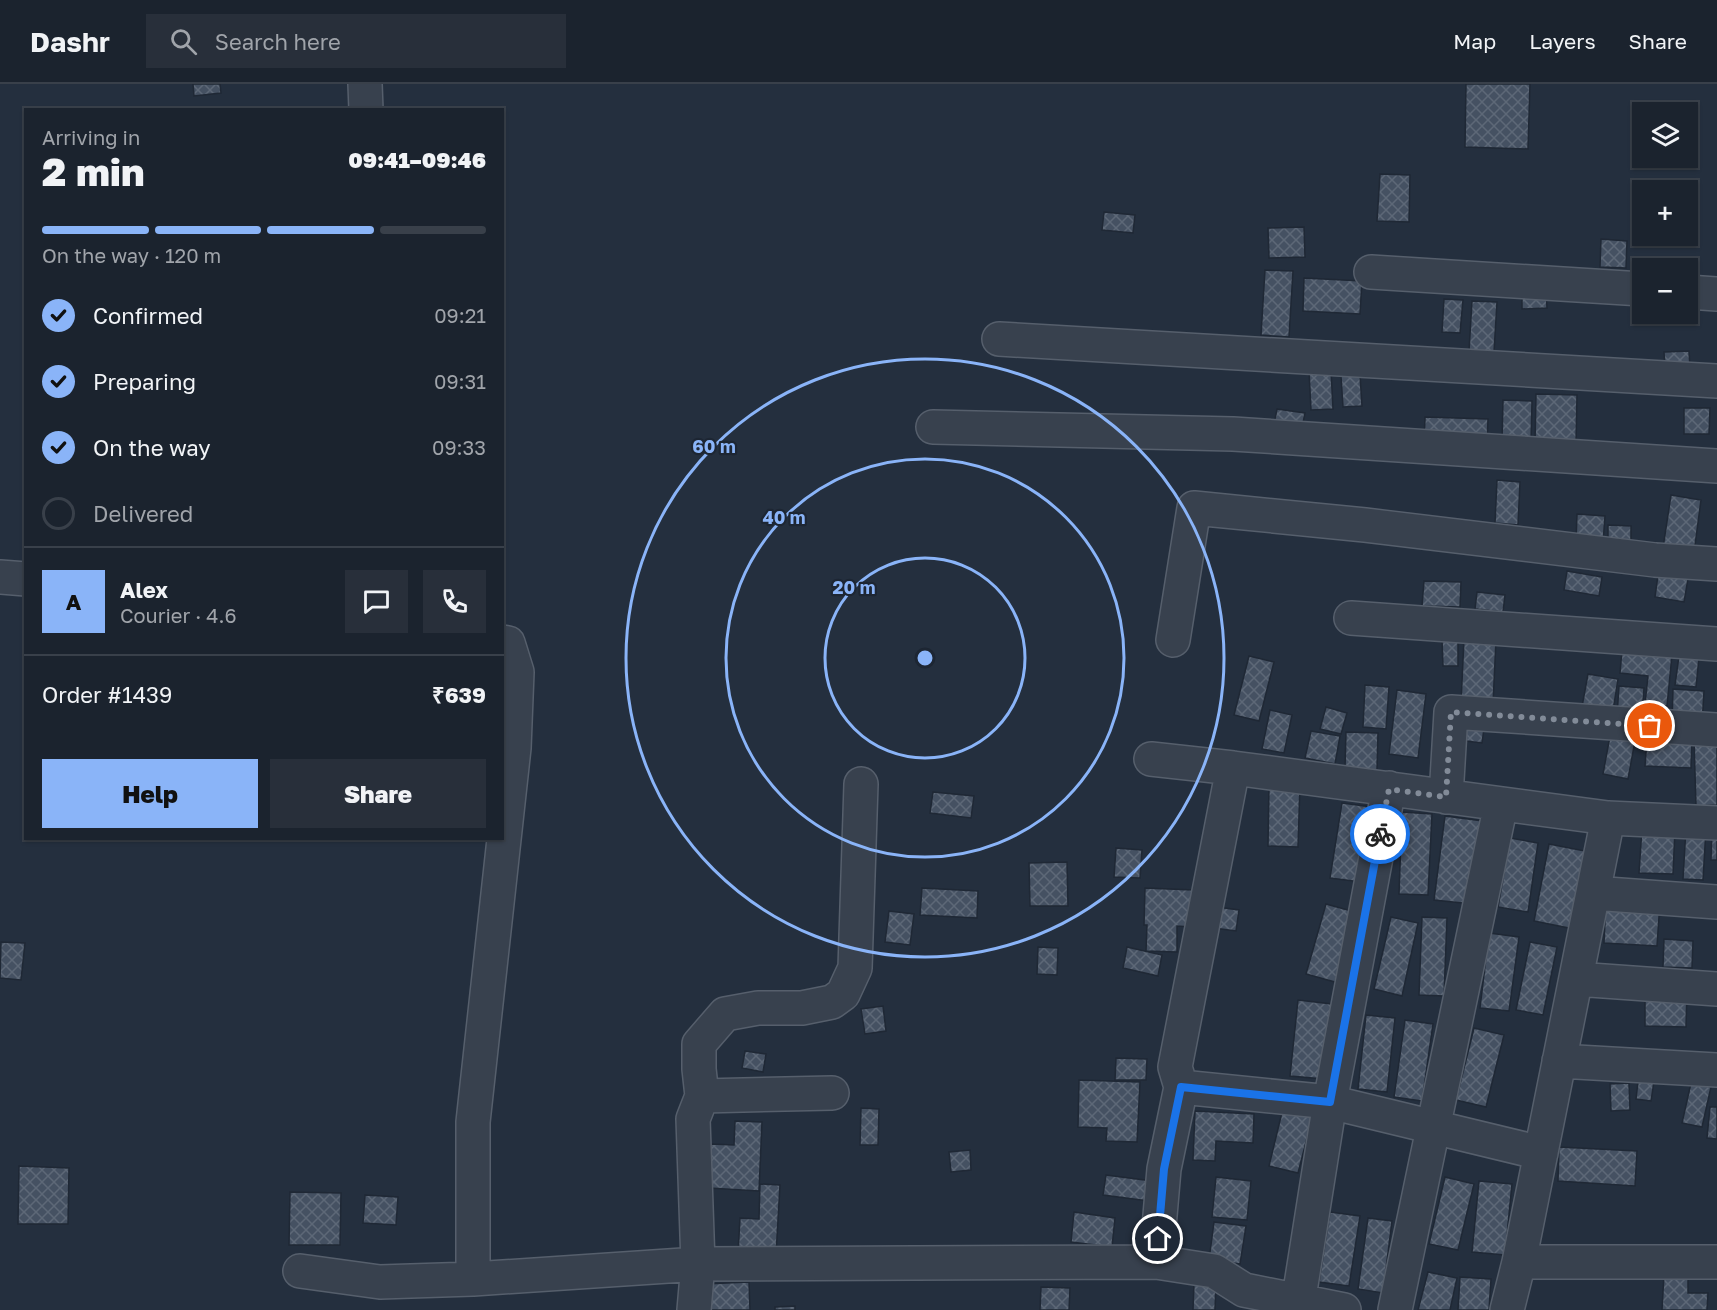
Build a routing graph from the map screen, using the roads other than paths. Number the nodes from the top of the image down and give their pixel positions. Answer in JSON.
{"nodes":[{"id":1,"x":365,"y":84,"type":"edge"},
{"id":2,"x":366,"y":108,"type":"edge"},
{"id":3,"x":1371,"y":272,"type":"dead end"},
{"id":4,"x":1632,"y":288,"type":"edge"},
{"id":5,"x":1698,"y":293,"type":"edge"},
{"id":6,"x":1717,"y":294,"type":"edge"},
{"id":7,"x":999,"y":339,"type":"dead end"},
{"id":8,"x":1717,"y":381,"type":"edge"},
{"id":9,"x":933,"y":427,"type":"dead end"},
{"id":10,"x":1717,"y":466,"type":"edge"},
{"id":11,"x":1717,"y":564,"type":"edge"},
{"id":12,"x":0,"y":577,"type":"edge"},
{"id":13,"x":24,"y":579,"type":"edge"},
{"id":14,"x":1351,"y":618,"type":"dead end"},
{"id":15,"x":1173,"y":640,"type":"dead end"},
{"id":16,"x":504,"y":642,"type":"edge"},
{"id":17,"x":1717,"y":644,"type":"edge"},
{"id":18,"x":1717,"y":730,"type":"edge"},
{"id":19,"x":1150,"y":759,"type":"dead end"},
{"id":20,"x":1233,"y":768,"type":"junction"},
{"id":21,"x":861,"y":784,"type":"dead end"},
{"id":22,"x":1389,"y":789,"type":"junction"},
{"id":23,"x":1446,"y":797,"type":"junction"},
{"id":24,"x":1501,"y":804,"type":"junction"},
{"id":25,"x":1608,"y":818,"type":"junction"},
{"id":26,"x":1717,"y":823,"type":"edge"},
{"id":27,"x":504,"y":839,"type":"edge"},
{"id":28,"x":504,"y":840,"type":"edge"},
{"id":29,"x":1593,"y":893,"type":"junction"},
{"id":30,"x":1717,"y":902,"type":"edge"},
{"id":31,"x":1576,"y":979,"type":"junction"},
{"id":32,"x":1717,"y":989,"type":"edge"},
{"id":33,"x":1559,"y":1061,"type":"junction"},
{"id":34,"x":1717,"y":1070,"type":"edge"},
{"id":35,"x":1181,"y":1087,"type":"junction"},
{"id":36,"x":832,"y":1093,"type":"dead end"},
{"id":37,"x":702,"y":1096,"type":"junction"},
{"id":38,"x":1330,"y":1102,"type":"junction"},
{"id":39,"x":1433,"y":1128,"type":"junction"},
{"id":40,"x":1541,"y":1153,"type":"junction"},
{"id":41,"x":1156,"y":1262,"type":"junction"},
{"id":42,"x":1519,"y":1262,"type":"junction"},
{"id":43,"x":1717,"y":1262,"type":"edge"},
{"id":44,"x":698,"y":1264,"type":"junction"},
{"id":45,"x":300,"y":1270,"type":"dead end"},
{"id":46,"x":473,"y":1279,"type":"junction"},
{"id":47,"x":1298,"y":1306,"type":"edge"},
{"id":48,"x":694,"y":1310,"type":"edge"},
{"id":49,"x":1344,"y":1310,"type":"edge"},
{"id":50,"x":1395,"y":1310,"type":"edge"},
{"id":51,"x":1507,"y":1310,"type":"edge"}],
"edges":[{"from":1,"to":2,"type":"street"},
{"from":3,"to":4,"type":"street"},
{"from":5,"to":6,"type":"street"},
{"from":7,"to":8,"type":"street"},
{"from":9,"to":10,"type":"street"},
{"from":11,"to":15,"type":"street"},
{"from":12,"to":13,"type":"street"},
{"from":14,"to":17,"type":"street"},
{"from":16,"to":27,"type":"street"},
{"from":18,"to":23,"type":"street"},
{"from":19,"to":20,"type":"street"},
{"from":20,"to":22,"type":"street"},
{"from":20,"to":35,"type":"street"},
{"from":21,"to":37,"type":"street"},
{"from":22,"to":23,"type":"street"},
{"from":22,"to":38,"type":"street"},
{"from":23,"to":24,"type":"street"},
{"from":24,"to":25,"type":"street"},
{"from":24,"to":39,"type":"street"},
{"from":25,"to":26,"type":"street"},
{"from":25,"to":29,"type":"street"},
{"from":28,"to":46,"type":"street"},
{"from":29,"to":30,"type":"street"},
{"from":29,"to":31,"type":"street"},
{"from":31,"to":32,"type":"street"},
{"from":31,"to":33,"type":"street"},
{"from":33,"to":34,"type":"street"},
{"from":33,"to":40,"type":"street"},
{"from":35,"to":38,"type":"street"},
{"from":35,"to":41,"type":"street"},
{"from":36,"to":37,"type":"street"},
{"from":37,"to":44,"type":"street"},
{"from":38,"to":39,"type":"street"},
{"from":38,"to":47,"type":"street"},
{"from":39,"to":40,"type":"street"},
{"from":39,"to":50,"type":"street"},
{"from":40,"to":42,"type":"street"},
{"from":41,"to":44,"type":"street"},
{"from":41,"to":47,"type":"street"},
{"from":42,"to":43,"type":"street"},
{"from":42,"to":51,"type":"street"},
{"from":44,"to":46,"type":"street"},
{"from":44,"to":48,"type":"street"},
{"from":45,"to":46,"type":"street"},
{"from":47,"to":49,"type":"street"}]}
